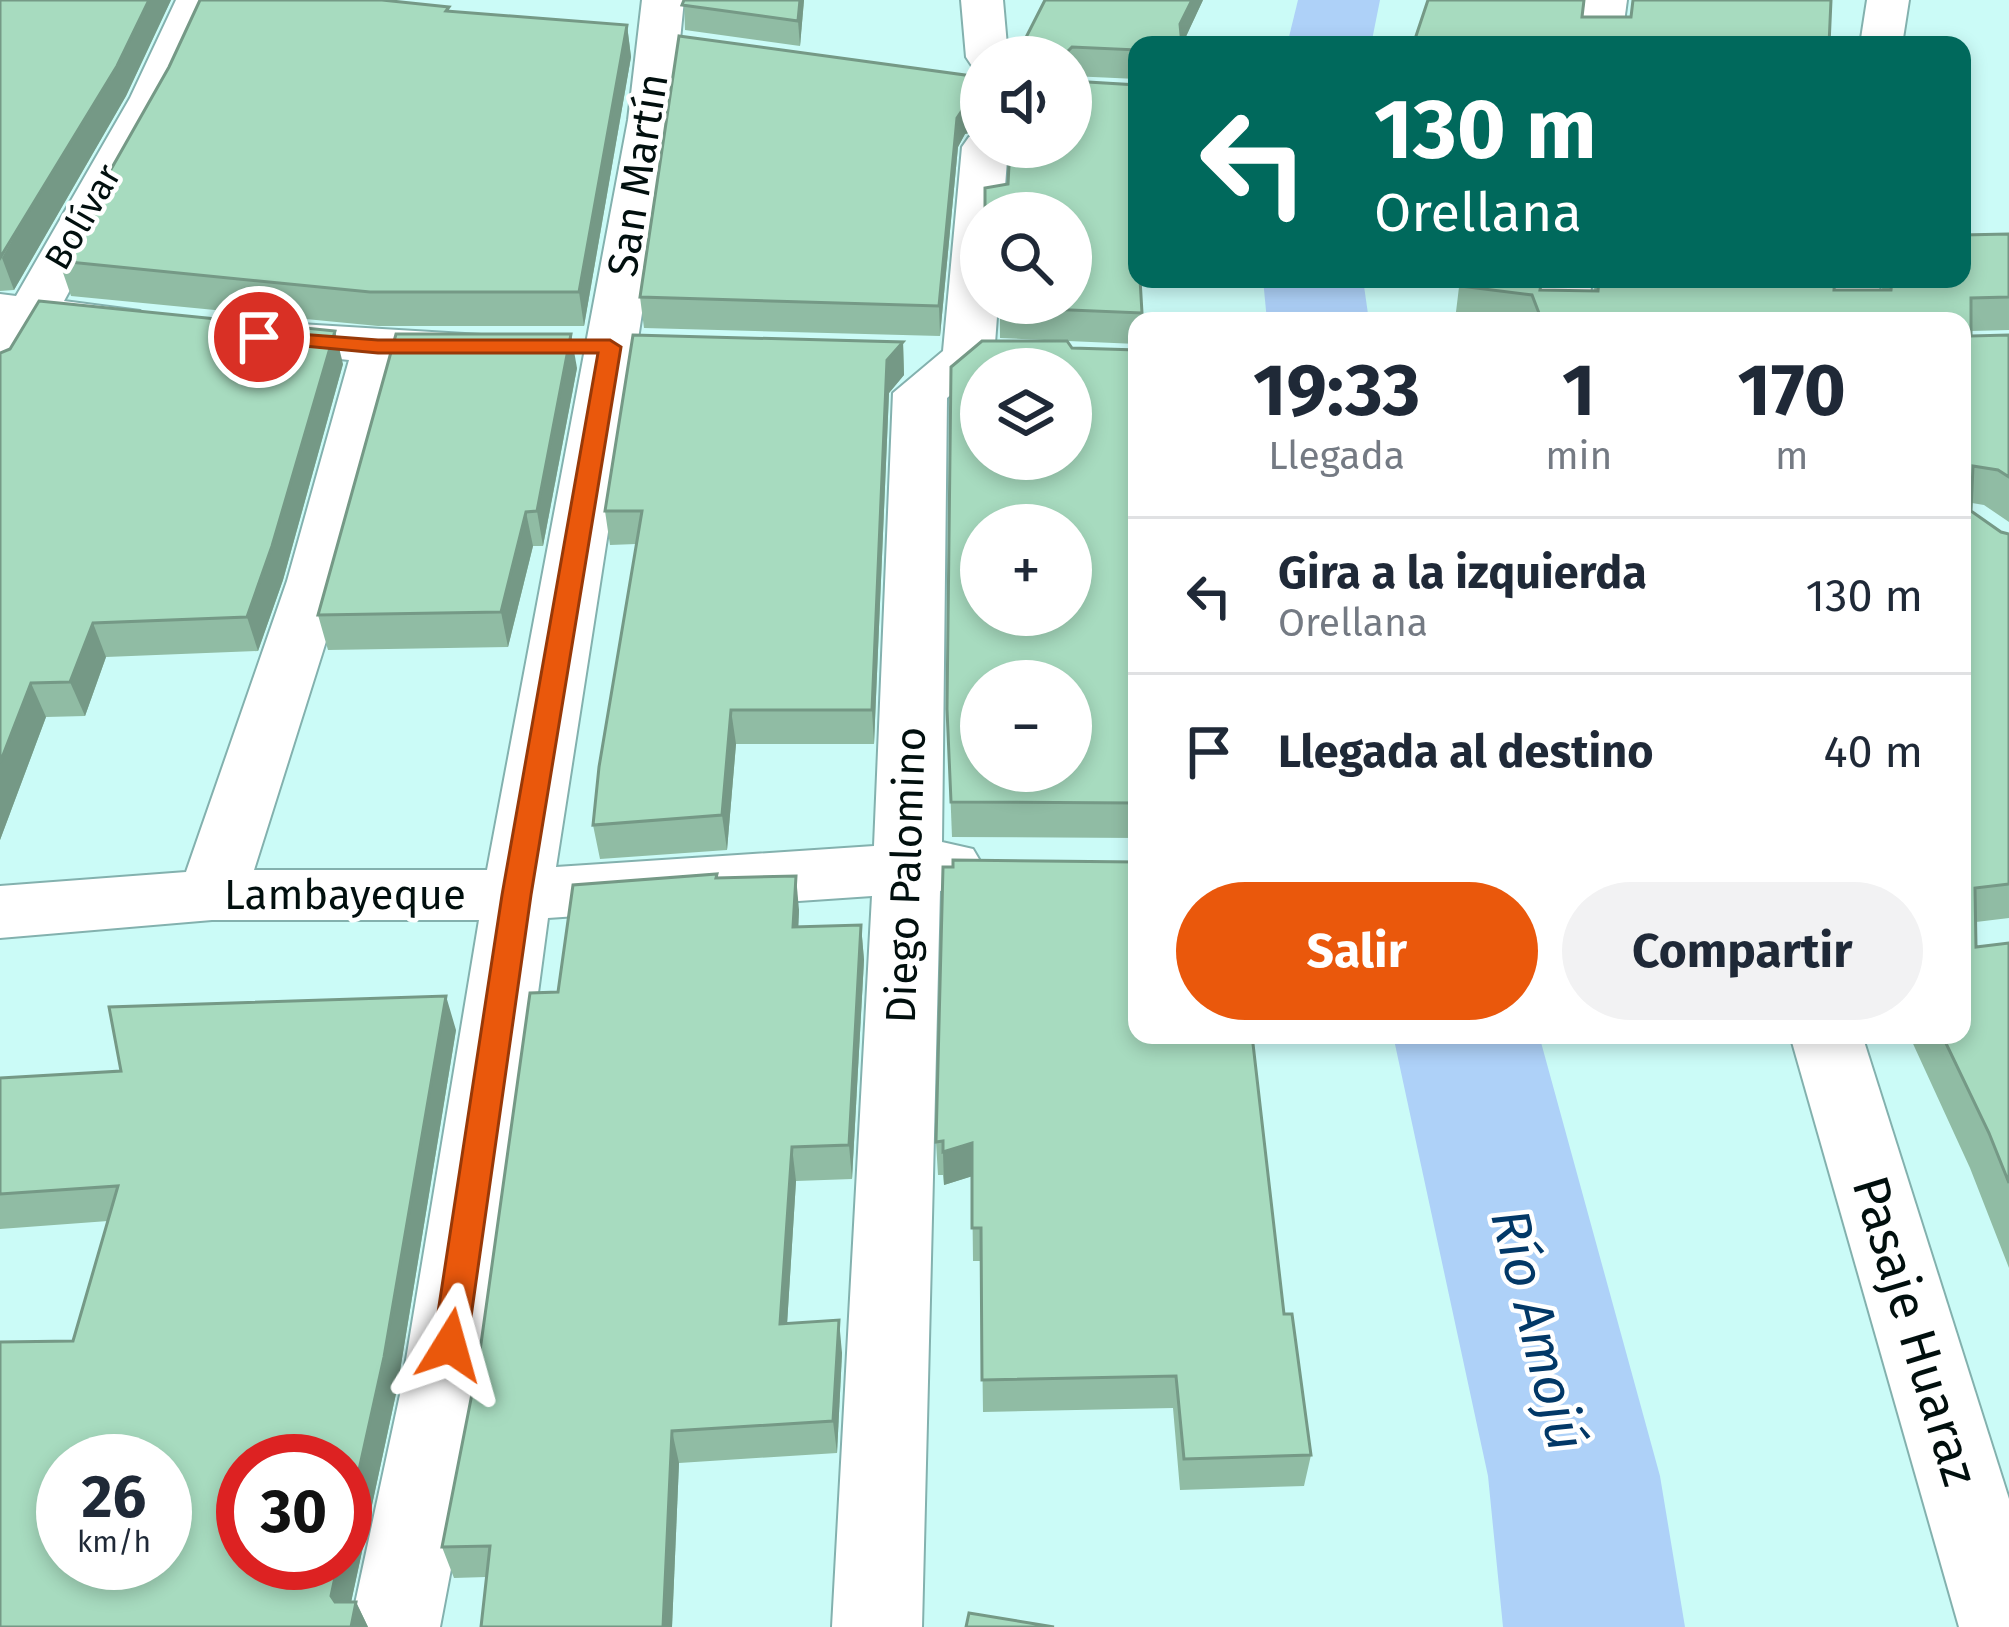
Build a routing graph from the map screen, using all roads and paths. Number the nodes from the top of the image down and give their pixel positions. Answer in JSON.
{"nodes":[{"id":1,"x":197,"y":0,"type":"edge"},
{"id":2,"x":982,"y":0,"type":"edge"},
{"id":3,"x":1606,"y":0,"type":"edge"},
{"id":4,"x":1888,"y":0,"type":"edge"},
{"id":5,"x":657,"y":32,"type":"edge"},
{"id":6,"x":979,"y":36,"type":"edge"},
{"id":7,"x":1601,"y":36,"type":"edge"},
{"id":8,"x":1882,"y":36,"type":"edge"},
{"id":9,"x":985,"y":168,"type":"edge"},
{"id":10,"x":15,"y":310,"type":"edge"},
{"id":11,"x":378,"y":346,"type":"junction"},
{"id":12,"x":587,"y":347,"type":"junction"},
{"id":13,"x":989,"y":348,"type":"edge"},
{"id":14,"x":897,"y":355,"type":"edge"},
{"id":15,"x":960,"y":357,"type":"edge"},
{"id":16,"x":0,"y":369,"type":"edge"},
{"id":17,"x":960,"y":372,"type":"edge"},
{"id":18,"x":906,"y":866,"type":"junction"},
{"id":19,"x":998,"y":866,"type":"edge"},
{"id":20,"x":212,"y":895,"type":"junction"},
{"id":21,"x":517,"y":895,"type":"junction"},
{"id":22,"x":0,"y":912,"type":"edge"},
{"id":23,"x":1829,"y":1044,"type":"edge"},
{"id":24,"x":395,"y":1627,"type":"edge"},
{"id":25,"x":877,"y":1627,"type":"edge"},
{"id":26,"x":2004,"y":1627,"type":"edge"}],
"edges":[{"from":1,"to":10,"type":"street","name":"Bolívar"},
{"from":2,"to":6,"type":"street"},
{"from":3,"to":7,"type":"street"},
{"from":4,"to":8,"type":"street"},
{"from":5,"to":12,"type":"street","name":"San Martín"},
{"from":9,"to":13,"type":"street"},
{"from":10,"to":11,"type":"street"},
{"from":10,"to":16,"type":"street","name":"Bolívar"},
{"from":11,"to":12,"type":"street"},
{"from":11,"to":20,"type":"street"},
{"from":12,"to":21,"type":"street","name":"San Martín"},
{"from":14,"to":15,"type":"street"},
{"from":17,"to":18,"type":"street","name":"Diego Palomino"},
{"from":18,"to":19,"type":"street","name":"Lambayeque"},
{"from":18,"to":21,"type":"street","name":"Lambayeque"},
{"from":18,"to":25,"type":"street","name":"Diego Palomino"},
{"from":20,"to":21,"type":"street","name":"Lambayeque"},
{"from":20,"to":22,"type":"street","name":"Lambayeque"},
{"from":21,"to":24,"type":"street","name":"San Martín"},
{"from":23,"to":26,"type":"street","name":"Pasaje Huaraz"}]}
